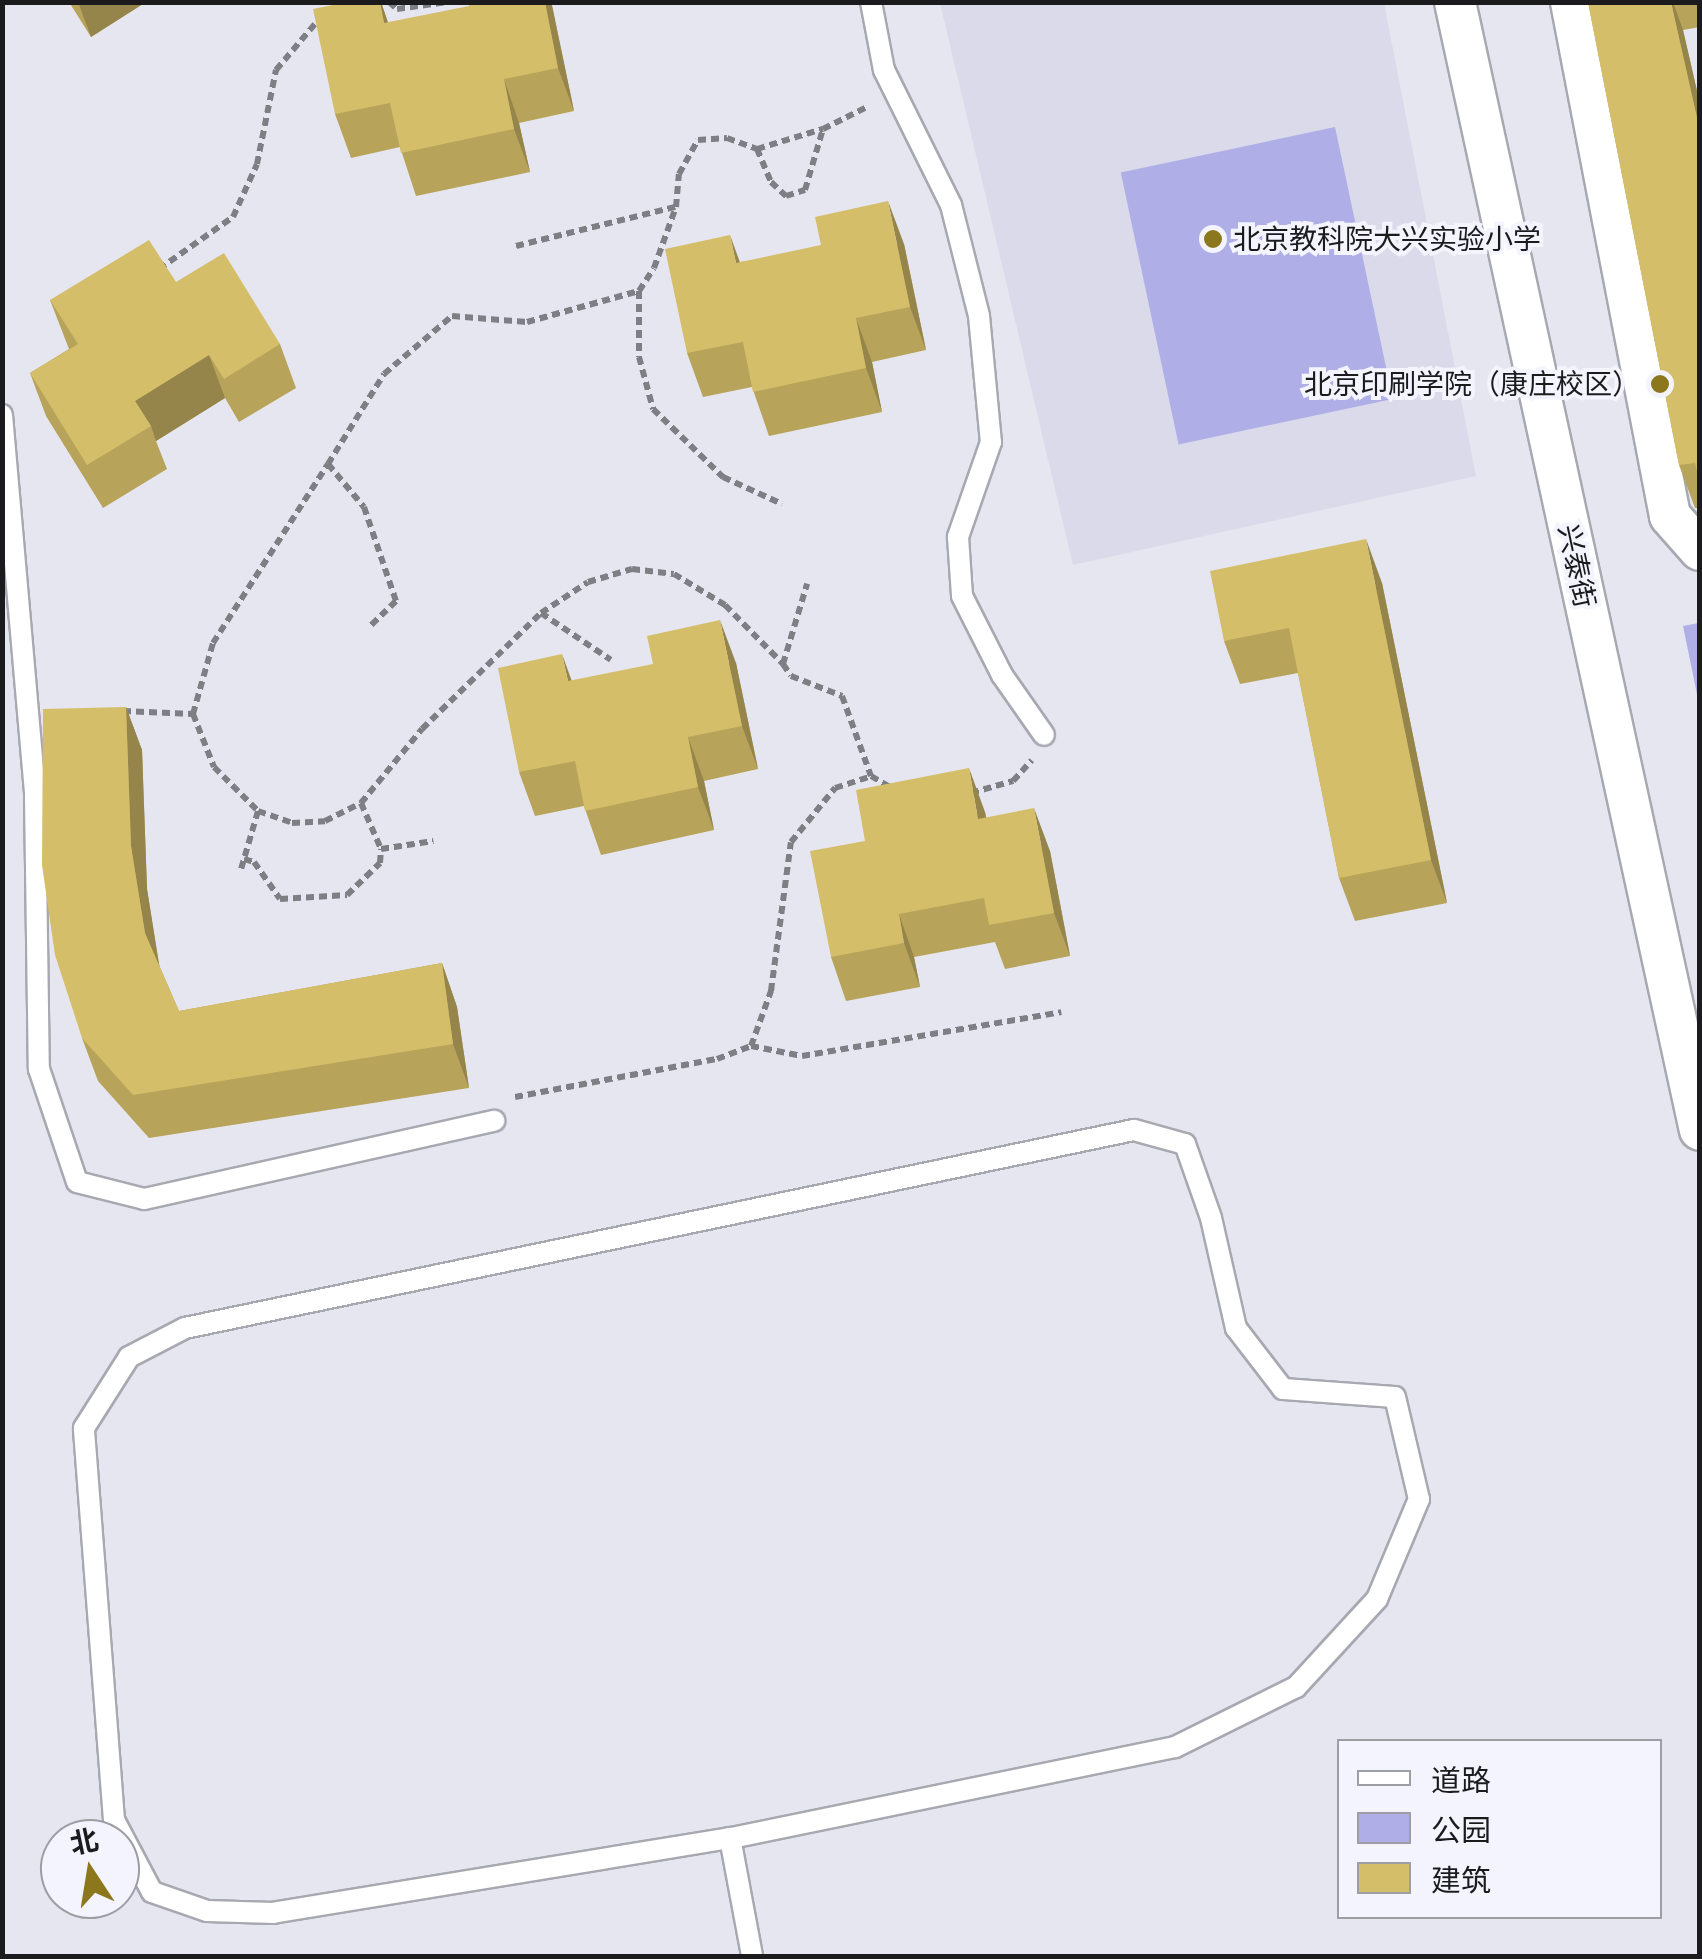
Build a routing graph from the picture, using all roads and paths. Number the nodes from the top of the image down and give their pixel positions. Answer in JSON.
{"nodes":[{"id":1,"x":388,"y":2,"type":"edge"},
{"id":2,"x":448,"y":2,"type":"edge"},
{"id":3,"x":871,"y":2,"type":"edge"},
{"id":4,"x":1455,"y":2,"type":"edge"},
{"id":5,"x":1571,"y":2,"type":"edge"},
{"id":6,"x":329,"y":10,"type":"edge"},
{"id":7,"x":895,"y":92,"type":"junction"},
{"id":8,"x":823,"y":129,"type":"junction"},
{"id":9,"x":757,"y":149,"type":"junction"},
{"id":10,"x":676,"y":207,"type":"junction"},
{"id":11,"x":516,"y":246,"type":"dead end"},
{"id":12,"x":150,"y":274,"type":"edge"},
{"id":13,"x":638,"y":291,"type":"junction"},
{"id":14,"x":2,"y":415,"type":"edge"},
{"id":15,"x":328,"y":464,"type":"junction"},
{"id":16,"x":782,"y":504,"type":"dead end"},
{"id":17,"x":1700,"y":550,"type":"edge"},
{"id":18,"x":807,"y":584,"type":"dead end"},
{"id":19,"x":541,"y":613,"type":"junction"},
{"id":20,"x":371,"y":625,"type":"dead end"},
{"id":21,"x":610,"y":660,"type":"dead end"},
{"id":22,"x":784,"y":664,"type":"junction"},
{"id":23,"x":120,"y":710,"type":"edge"},
{"id":24,"x":193,"y":714,"type":"junction"},
{"id":25,"x":1044,"y":735,"type":"joint"},
{"id":26,"x":871,"y":776,"type":"junction"},
{"id":27,"x":903,"y":794,"type":"edge"},
{"id":28,"x":962,"y":796,"type":"edge"},
{"id":29,"x":361,"y":803,"type":"junction"},
{"id":30,"x":258,"y":811,"type":"junction"},
{"id":31,"x":433,"y":841,"type":"dead end"},
{"id":32,"x":382,"y":849,"type":"junction"},
{"id":33,"x":244,"y":859,"type":"junction"},
{"id":34,"x":241,"y":869,"type":"dead end"},
{"id":35,"x":1061,"y":1012,"type":"dead end"},
{"id":36,"x":751,"y":1046,"type":"junction"},
{"id":37,"x":504,"y":1099,"type":"dead end"},
{"id":38,"x":494,"y":1121,"type":"dead end"},
{"id":39,"x":1700,"y":1130,"type":"edge"},
{"id":40,"x":730,"y":1838,"type":"junction"},
{"id":41,"x":752,"y":1956,"type":"edge"}],
"edges":[{"from":1,"to":2,"type":"path"},
{"from":3,"to":7,"type":"lane"},
{"from":4,"to":39,"type":"street","name":"兴泰街"},
{"from":5,"to":17,"type":"street"},
{"from":6,"to":12,"type":"path"},
{"from":7,"to":8,"type":"path"},
{"from":7,"to":25,"type":"lane"},
{"from":8,"to":9,"type":"path"},
{"from":8,"to":9,"type":"path"},
{"from":9,"to":10,"type":"path"},
{"from":10,"to":11,"type":"path"},
{"from":10,"to":13,"type":"path"},
{"from":13,"to":15,"type":"path"},
{"from":13,"to":16,"type":"path"},
{"from":14,"to":38,"type":"lane"},
{"from":15,"to":20,"type":"path"},
{"from":15,"to":24,"type":"path"},
{"from":18,"to":22,"type":"path"},
{"from":19,"to":21,"type":"path"},
{"from":19,"to":22,"type":"path"},
{"from":19,"to":29,"type":"path"},
{"from":22,"to":26,"type":"path"},
{"from":23,"to":24,"type":"path"},
{"from":24,"to":30,"type":"path"},
{"from":25,"to":28,"type":"path"},
{"from":26,"to":27,"type":"path"},
{"from":26,"to":36,"type":"path"},
{"from":29,"to":30,"type":"path"},
{"from":29,"to":32,"type":"path"},
{"from":30,"to":33,"type":"path"},
{"from":31,"to":32,"type":"path"},
{"from":32,"to":33,"type":"path"},
{"from":33,"to":34,"type":"path"},
{"from":35,"to":36,"type":"path"},
{"from":36,"to":37,"type":"path"},
{"from":40,"to":40,"type":"lane"},
{"from":40,"to":41,"type":"lane"}]}
